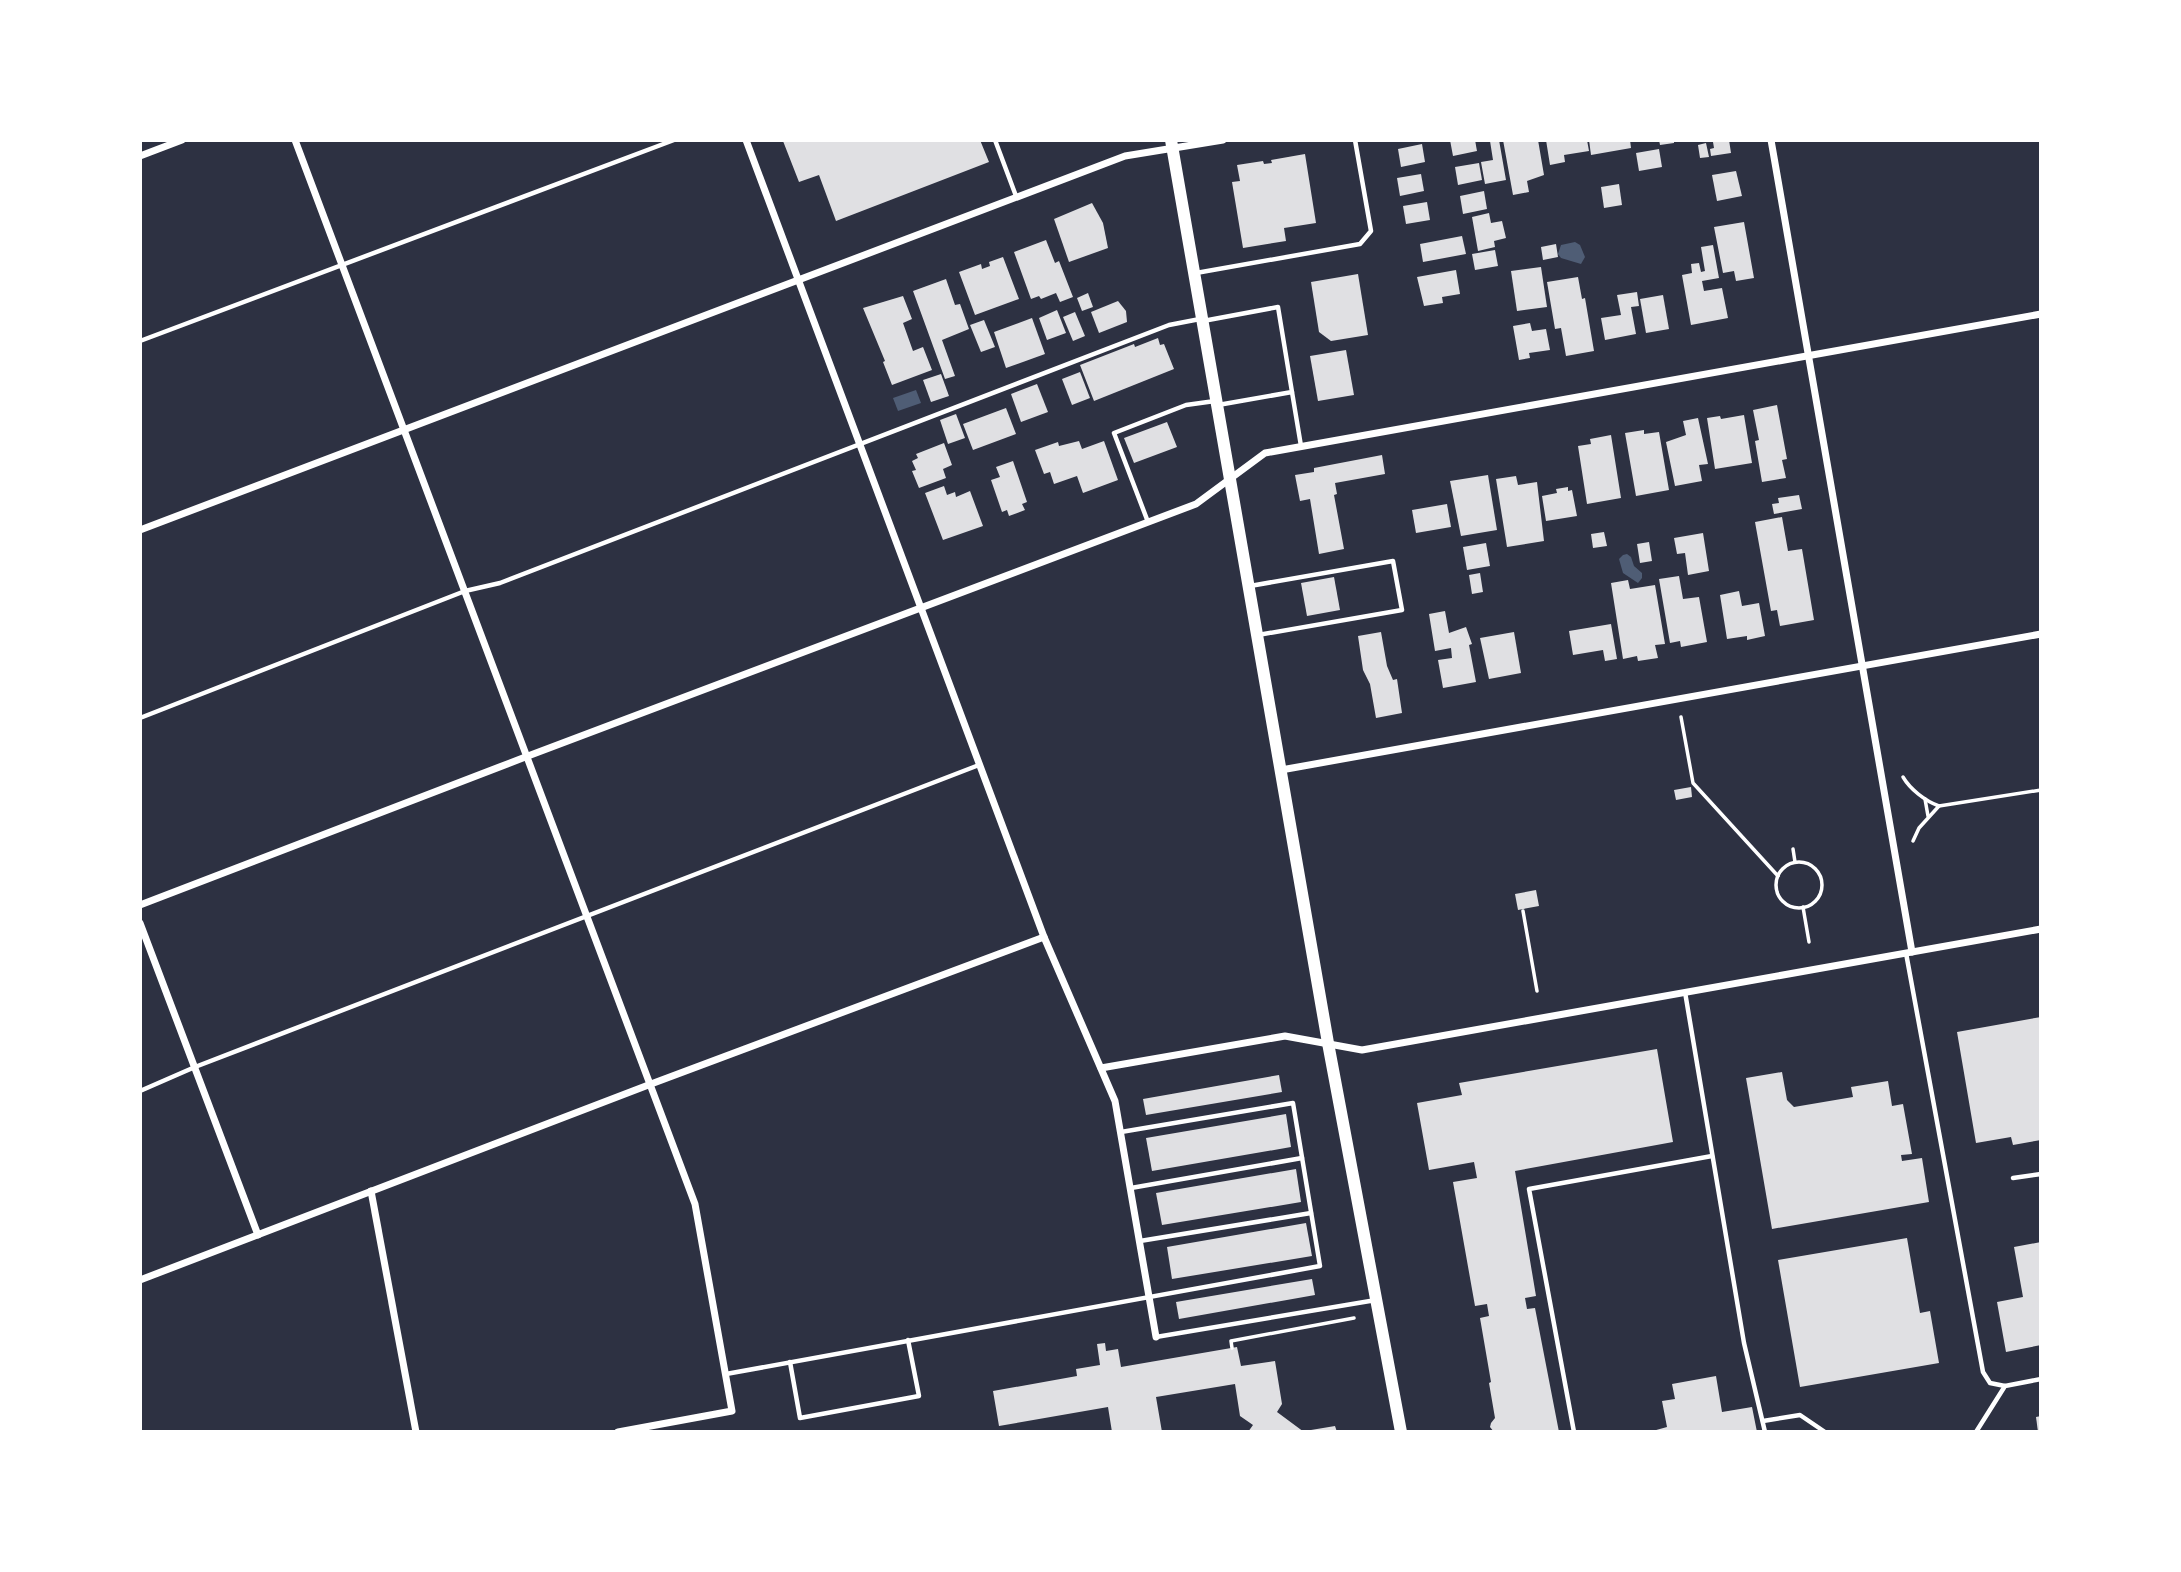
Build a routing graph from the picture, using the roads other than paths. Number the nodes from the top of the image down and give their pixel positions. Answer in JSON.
{"nodes":[{"id":1,"x":181,"y":140,"type":"edge"},
{"id":2,"x":295,"y":140,"type":"edge"},
{"id":3,"x":674,"y":140,"type":"edge"},
{"id":4,"x":746,"y":140,"type":"edge"},
{"id":5,"x":995,"y":140,"type":"edge"},
{"id":6,"x":1223,"y":140,"type":"edge"},
{"id":7,"x":1355,"y":140,"type":"edge"},
{"id":8,"x":1771,"y":140,"type":"edge"},
{"id":9,"x":166,"y":143,"type":"edge"},
{"id":10,"x":1172,"y":144,"type":"edge"},
{"id":11,"x":140,"y":156,"type":"edge"},
{"id":12,"x":1016,"y":196,"type":"junction"},
{"id":13,"x":342,"y":265,"type":"junction"},
{"id":14,"x":1195,"y":273,"type":"junction"},
{"id":15,"x":798,"y":279,"type":"junction"},
{"id":16,"x":2041,"y":314,"type":"edge"},
{"id":17,"x":1202,"y":320,"type":"junction"},
{"id":18,"x":140,"y":341,"type":"edge"},
{"id":19,"x":1808,"y":356,"type":"junction"},
{"id":20,"x":1292,"y":392,"type":"junction"},
{"id":21,"x":1217,"y":402,"type":"junction"},
{"id":22,"x":404,"y":430,"type":"junction"},
{"id":23,"x":859,"y":443,"type":"junction"},
{"id":24,"x":1301,"y":447,"type":"junction"},
{"id":25,"x":1230,"y":478,"type":"junction"},
{"id":26,"x":1149,"y":523,"type":"junction"},
{"id":27,"x":140,"y":530,"type":"edge"},
{"id":28,"x":1249,"y":586,"type":"junction"},
{"id":29,"x":465,"y":591,"type":"junction"},
{"id":30,"x":919,"y":608,"type":"junction"},
{"id":31,"x":2041,"y":634,"type":"edge"},
{"id":32,"x":1258,"y":635,"type":"junction"},
{"id":33,"x":1862,"y":665,"type":"junction"},
{"id":34,"x":140,"y":718,"type":"edge"},
{"id":35,"x":528,"y":756,"type":"junction"},
{"id":36,"x":979,"y":765,"type":"junction"},
{"id":37,"x":1281,"y":770,"type":"junction"},
{"id":38,"x":140,"y":905,"type":"edge"},
{"id":39,"x":587,"y":915,"type":"junction"},
{"id":40,"x":140,"y":923,"type":"edge"},
{"id":41,"x":2041,"y":929,"type":"edge"},
{"id":42,"x":1044,"y":937,"type":"junction"},
{"id":43,"x":1909,"y":952,"type":"junction"},
{"id":44,"x":1685,"y":992,"type":"junction"},
{"id":45,"x":1328,"y":1043,"type":"junction"},
{"id":46,"x":195,"y":1067,"type":"junction"},
{"id":47,"x":1101,"y":1068,"type":"junction"},
{"id":48,"x":650,"y":1084,"type":"junction"},
{"id":49,"x":140,"y":1091,"type":"edge"},
{"id":50,"x":1121,"y":1132,"type":"junction"},
{"id":51,"x":1712,"y":1156,"type":"junction"},
{"id":52,"x":1302,"y":1158,"type":"junction"},
{"id":53,"x":2041,"y":1174,"type":"edge"},
{"id":54,"x":2013,"y":1178,"type":"dead end"},
{"id":55,"x":1130,"y":1188,"type":"junction"},
{"id":56,"x":371,"y":1191,"type":"junction"},
{"id":57,"x":1311,"y":1213,"type":"junction"},
{"id":58,"x":258,"y":1235,"type":"junction"},
{"id":59,"x":1139,"y":1241,"type":"junction"},
{"id":60,"x":140,"y":1280,"type":"edge"},
{"id":61,"x":1149,"y":1296,"type":"junction"},
{"id":62,"x":1376,"y":1300,"type":"junction"},
{"id":63,"x":1156,"y":1337,"type":"joint"},
{"id":64,"x":908,"y":1340,"type":"junction"},
{"id":65,"x":790,"y":1362,"type":"junction"},
{"id":66,"x":725,"y":1374,"type":"junction"},
{"id":67,"x":2041,"y":1379,"type":"edge"},
{"id":68,"x":2004,"y":1386,"type":"junction"},
{"id":69,"x":1763,"y":1421,"type":"junction"},
{"id":70,"x":416,"y":1432,"type":"edge"},
{"id":71,"x":618,"y":1432,"type":"edge"},
{"id":72,"x":1401,"y":1432,"type":"edge"},
{"id":73,"x":1574,"y":1432,"type":"edge"},
{"id":74,"x":1765,"y":1432,"type":"edge"},
{"id":75,"x":1825,"y":1432,"type":"edge"},
{"id":76,"x":1976,"y":1432,"type":"edge"}],
"edges":[{"from":1,"to":9,"type":"street"},
{"from":2,"to":13,"type":"street"},
{"from":3,"to":13,"type":"lane"},
{"from":4,"to":15,"type":"street"},
{"from":5,"to":12,"type":"lane"},
{"from":6,"to":10,"type":"street"},
{"from":7,"to":14,"type":"lane"},
{"from":8,"to":19,"type":"street"},
{"from":9,"to":11,"type":"street"},
{"from":10,"to":12,"type":"street"},
{"from":10,"to":14,"type":"main road"},
{"from":12,"to":15,"type":"street"},
{"from":13,"to":18,"type":"lane"},
{"from":13,"to":22,"type":"street"},
{"from":14,"to":17,"type":"main road"},
{"from":15,"to":22,"type":"street"},
{"from":15,"to":23,"type":"street"},
{"from":16,"to":19,"type":"street"},
{"from":17,"to":20,"type":"lane"},
{"from":17,"to":21,"type":"main road"},
{"from":17,"to":23,"type":"lane"},
{"from":19,"to":24,"type":"street"},
{"from":19,"to":33,"type":"street"},
{"from":20,"to":21,"type":"lane"},
{"from":20,"to":24,"type":"lane"},
{"from":21,"to":25,"type":"main road"},
{"from":21,"to":26,"type":"lane"},
{"from":22,"to":27,"type":"street"},
{"from":22,"to":29,"type":"street"},
{"from":23,"to":29,"type":"lane"},
{"from":23,"to":30,"type":"street"},
{"from":24,"to":25,"type":"street"},
{"from":25,"to":26,"type":"street"},
{"from":25,"to":28,"type":"main road"},
{"from":26,"to":30,"type":"street"},
{"from":28,"to":32,"type":"main road"},
{"from":28,"to":32,"type":"lane"},
{"from":29,"to":34,"type":"lane"},
{"from":29,"to":35,"type":"street"},
{"from":30,"to":35,"type":"street"},
{"from":30,"to":36,"type":"street"},
{"from":31,"to":33,"type":"street"},
{"from":32,"to":37,"type":"main road"},
{"from":33,"to":37,"type":"street"},
{"from":33,"to":43,"type":"street"},
{"from":35,"to":38,"type":"street"},
{"from":35,"to":39,"type":"street"},
{"from":36,"to":39,"type":"lane"},
{"from":36,"to":42,"type":"street"},
{"from":37,"to":45,"type":"main road"},
{"from":39,"to":46,"type":"lane"},
{"from":39,"to":48,"type":"street"},
{"from":40,"to":46,"type":"street"},
{"from":41,"to":43,"type":"street"},
{"from":42,"to":47,"type":"street"},
{"from":42,"to":48,"type":"street"},
{"from":43,"to":44,"type":"street"},
{"from":43,"to":68,"type":"lane"},
{"from":44,"to":45,"type":"street"},
{"from":44,"to":51,"type":"lane"},
{"from":45,"to":47,"type":"street"},
{"from":45,"to":62,"type":"main road"},
{"from":46,"to":49,"type":"lane"},
{"from":46,"to":58,"type":"street"},
{"from":47,"to":50,"type":"street"},
{"from":48,"to":56,"type":"street"},
{"from":48,"to":66,"type":"street"},
{"from":50,"to":52,"type":"lane"},
{"from":50,"to":55,"type":"street"},
{"from":51,"to":69,"type":"lane"},
{"from":51,"to":73,"type":"lane"},
{"from":52,"to":55,"type":"lane"},
{"from":52,"to":57,"type":"lane"},
{"from":53,"to":54,"type":"lane"},
{"from":55,"to":59,"type":"street"},
{"from":56,"to":58,"type":"street"},
{"from":56,"to":70,"type":"street"},
{"from":57,"to":59,"type":"lane"},
{"from":57,"to":61,"type":"lane"},
{"from":58,"to":60,"type":"street"},
{"from":59,"to":61,"type":"street"},
{"from":61,"to":63,"type":"street"},
{"from":61,"to":64,"type":"lane"},
{"from":62,"to":63,"type":"lane"},
{"from":62,"to":72,"type":"main road"},
{"from":64,"to":65,"type":"lane"},
{"from":64,"to":65,"type":"lane"},
{"from":65,"to":66,"type":"lane"},
{"from":66,"to":71,"type":"street"},
{"from":67,"to":68,"type":"lane"},
{"from":68,"to":76,"type":"lane"},
{"from":69,"to":74,"type":"lane"},
{"from":69,"to":75,"type":"lane"}]}
